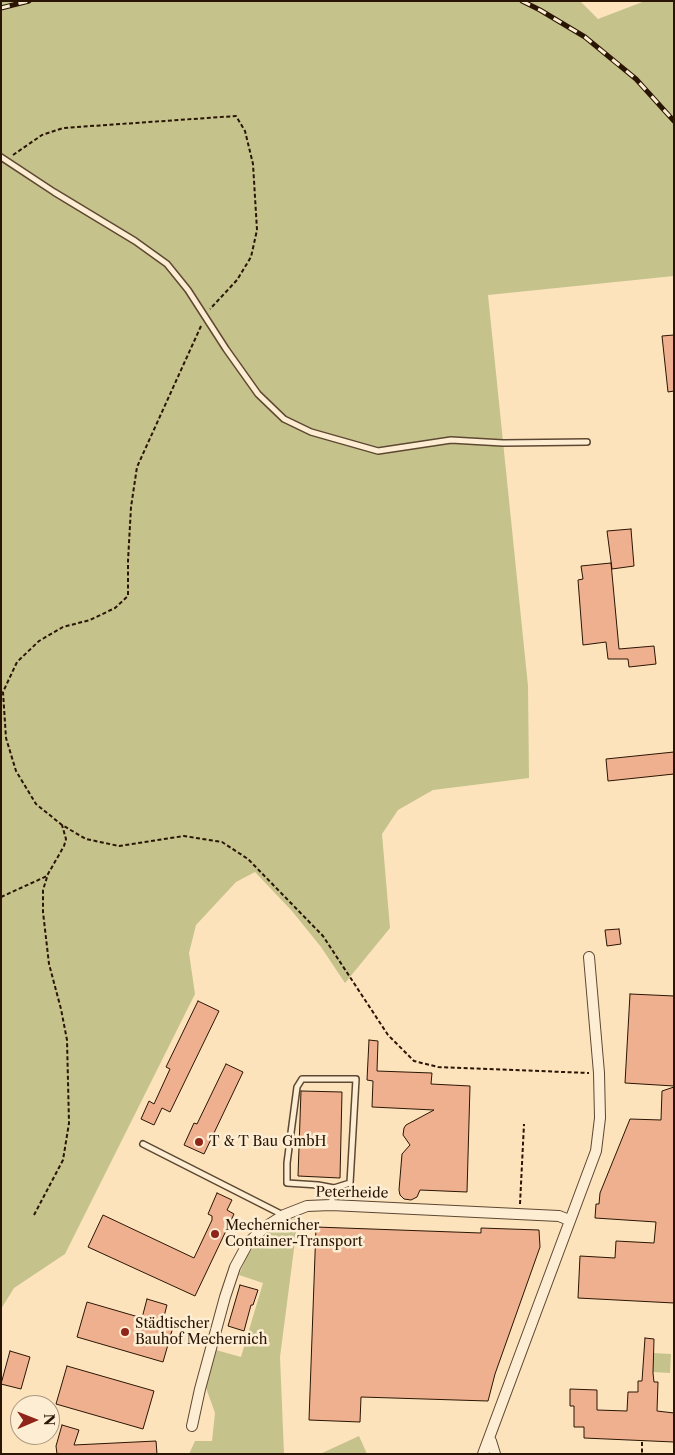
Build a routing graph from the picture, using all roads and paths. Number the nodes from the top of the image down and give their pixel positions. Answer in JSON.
{"nodes":[{"id":1,"x":1,"y":157,"type":"edge"},
{"id":2,"x":7,"y":162,"type":"junction"},
{"id":3,"x":205,"y":317,"type":"junction"},
{"id":4,"x":587,"y":442,"type":"dead end"},
{"id":5,"x":1,"y":734,"type":"edge"},
{"id":6,"x":6,"y":738,"type":"junction"},
{"id":7,"x":62,"y":825,"type":"junction"},
{"id":8,"x":47,"y":876,"type":"junction"},
{"id":9,"x":1,"y":897,"type":"edge"},
{"id":10,"x":589,"y":957,"type":"dead end"},
{"id":11,"x":599,"y":1073,"type":"junction"},
{"id":12,"x":524,"y":1124,"type":"dead end"},
{"id":13,"x":144,"y":1144,"type":"dead end"},
{"id":14,"x":334,"y":1188,"type":"junction"},
{"id":15,"x":331,"y":1205,"type":"junction"},
{"id":16,"x":520,"y":1214,"type":"junction"},
{"id":17,"x":34,"y":1215,"type":"dead end"},
{"id":18,"x":284,"y":1216,"type":"junction"},
{"id":19,"x":569,"y":1220,"type":"junction"},
{"id":20,"x":192,"y":1426,"type":"dead end"},
{"id":21,"x":491,"y":1438,"type":"junction"},
{"id":22,"x":642,"y":1442,"type":"dead end"},
{"id":23,"x":483,"y":1454,"type":"edge"},
{"id":24,"x":491,"y":1454,"type":"edge"},
{"id":25,"x":495,"y":1454,"type":"edge"},
{"id":26,"x":642,"y":1454,"type":"edge"}],
"edges":[{"from":1,"to":2,"type":"lane"},
{"from":2,"to":3,"type":"lane"},
{"from":2,"to":3,"type":"path"},
{"from":3,"to":4,"type":"lane"},
{"from":3,"to":6,"type":"path"},
{"from":5,"to":6,"type":"path"},
{"from":6,"to":7,"type":"path"},
{"from":7,"to":8,"type":"path"},
{"from":7,"to":11,"type":"path"},
{"from":8,"to":9,"type":"path"},
{"from":8,"to":17,"type":"path"},
{"from":10,"to":11,"type":"street"},
{"from":11,"to":19,"type":"street"},
{"from":12,"to":16,"type":"path"},
{"from":13,"to":18,"type":"lane"},
{"from":14,"to":14,"type":"lane"},
{"from":14,"to":15,"type":"lane"},
{"from":15,"to":16,"type":"street","name":"Peterheide"},
{"from":15,"to":18,"type":"street","name":"Peterheide"},
{"from":16,"to":19,"type":"street","name":"Peterheide"},
{"from":18,"to":20,"type":"street","name":"Peterheide"},
{"from":19,"to":21,"type":"street"},
{"from":21,"to":23,"type":"street"},
{"from":21,"to":24,"type":"street"},
{"from":21,"to":25,"type":"street"},
{"from":22,"to":26,"type":"path"}]}
